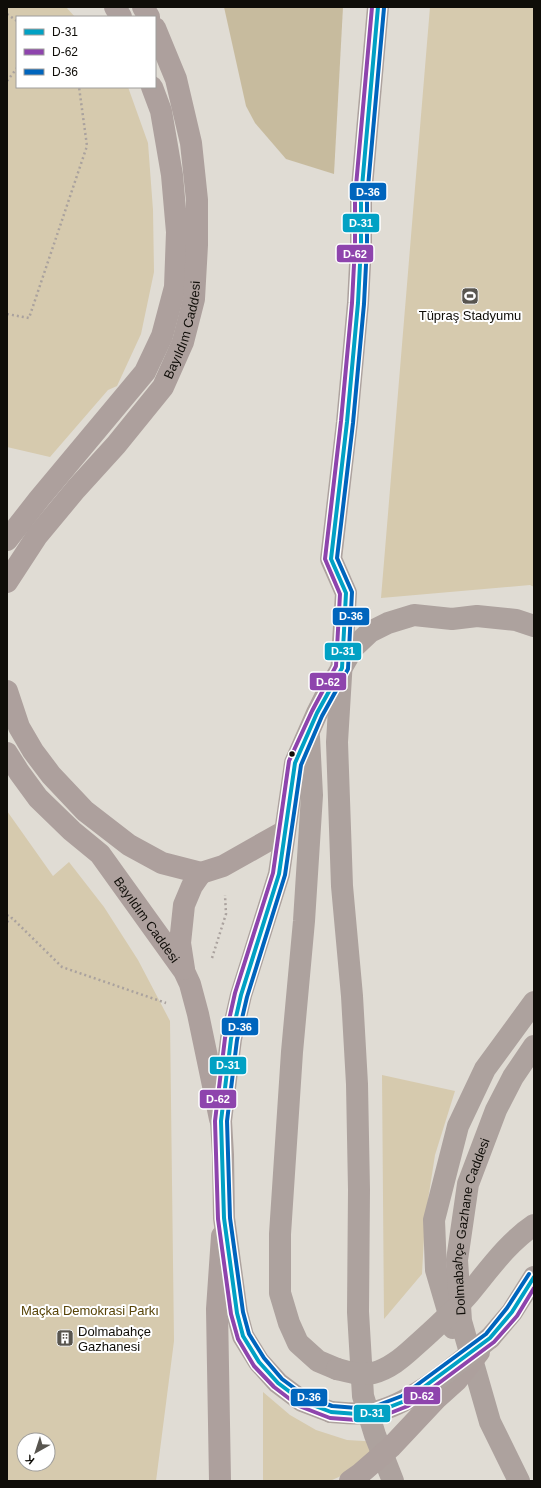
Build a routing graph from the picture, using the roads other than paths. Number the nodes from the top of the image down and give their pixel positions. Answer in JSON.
{"nodes":[{"id":1,"x":115,"y":7,"type":"edge"},
{"id":2,"x":143,"y":7,"type":"edge"},
{"id":3,"x":378,"y":7,"type":"edge"},
{"id":4,"x":120,"y":16,"type":"edge"},
{"id":5,"x":149,"y":16,"type":"edge"},
{"id":6,"x":156,"y":30,"type":"edge"},
{"id":7,"x":152,"y":88,"type":"edge"},
{"id":8,"x":7,"y":540,"type":"edge"},
{"id":9,"x":7,"y":582,"type":"edge"},
{"id":10,"x":534,"y":626,"type":"edge"},
{"id":11,"x":342,"y":668,"type":"junction"},
{"id":12,"x":7,"y":691,"type":"edge"},
{"id":13,"x":308,"y":732,"type":"junction"},
{"id":14,"x":7,"y":753,"type":"edge"},
{"id":15,"x":286,"y":831,"type":"junction"},
{"id":16,"x":201,"y":873,"type":"junction"},
{"id":17,"x":184,"y":971,"type":"junction"},
{"id":18,"x":534,"y":1002,"type":"edge"},
{"id":19,"x":534,"y":1046,"type":"edge"},
{"id":20,"x":221,"y":1121,"type":"junction"},
{"id":21,"x":224,"y":1218,"type":"junction"},
{"id":22,"x":534,"y":1224,"type":"edge"},
{"id":23,"x":534,"y":1278,"type":"edge"},
{"id":24,"x":490,"y":1338,"type":"junction"},
{"id":25,"x":490,"y":1422,"type":"junction"},
{"id":26,"x":220,"y":1481,"type":"edge"},
{"id":27,"x":350,"y":1481,"type":"edge"},
{"id":28,"x":393,"y":1481,"type":"edge"},
{"id":29,"x":519,"y":1481,"type":"edge"}],
"edges":[{"from":1,"to":4,"type":"main road"},
{"from":2,"to":5,"type":"main road"},
{"from":3,"to":11,"type":"main road"},
{"from":6,"to":9,"type":"main road","name":"Bayıldım Caddesi"},
{"from":7,"to":8,"type":"main road","name":"Bayıldım Caddesi"},
{"from":10,"to":11,"type":"main road"},
{"from":11,"to":13,"type":"main road"},
{"from":11,"to":28,"type":"main road"},
{"from":12,"to":16,"type":"main road"},
{"from":13,"to":15,"type":"main road"},
{"from":13,"to":22,"type":"main road","bridge":true},
{"from":14,"to":17,"type":"main road","name":"Bayıldım Caddesi"},
{"from":15,"to":16,"type":"main road"},
{"from":15,"to":20,"type":"main road"},
{"from":16,"to":17,"type":"main road"},
{"from":17,"to":20,"type":"main road","name":"Bayıldım Caddesi"},
{"from":18,"to":25,"type":"main road"},
{"from":19,"to":25,"type":"main road","name":"Dolmabahçe Gazhane Caddesi"},
{"from":20,"to":21,"type":"main road"},
{"from":21,"to":24,"type":"main road","bridge":true},
{"from":21,"to":26,"type":"main road"},
{"from":23,"to":24,"type":"main road"},
{"from":24,"to":27,"type":"main road","bridge":true},
{"from":25,"to":29,"type":"main road","name":"Dolmabahçe Gazhane Caddesi"}]}
